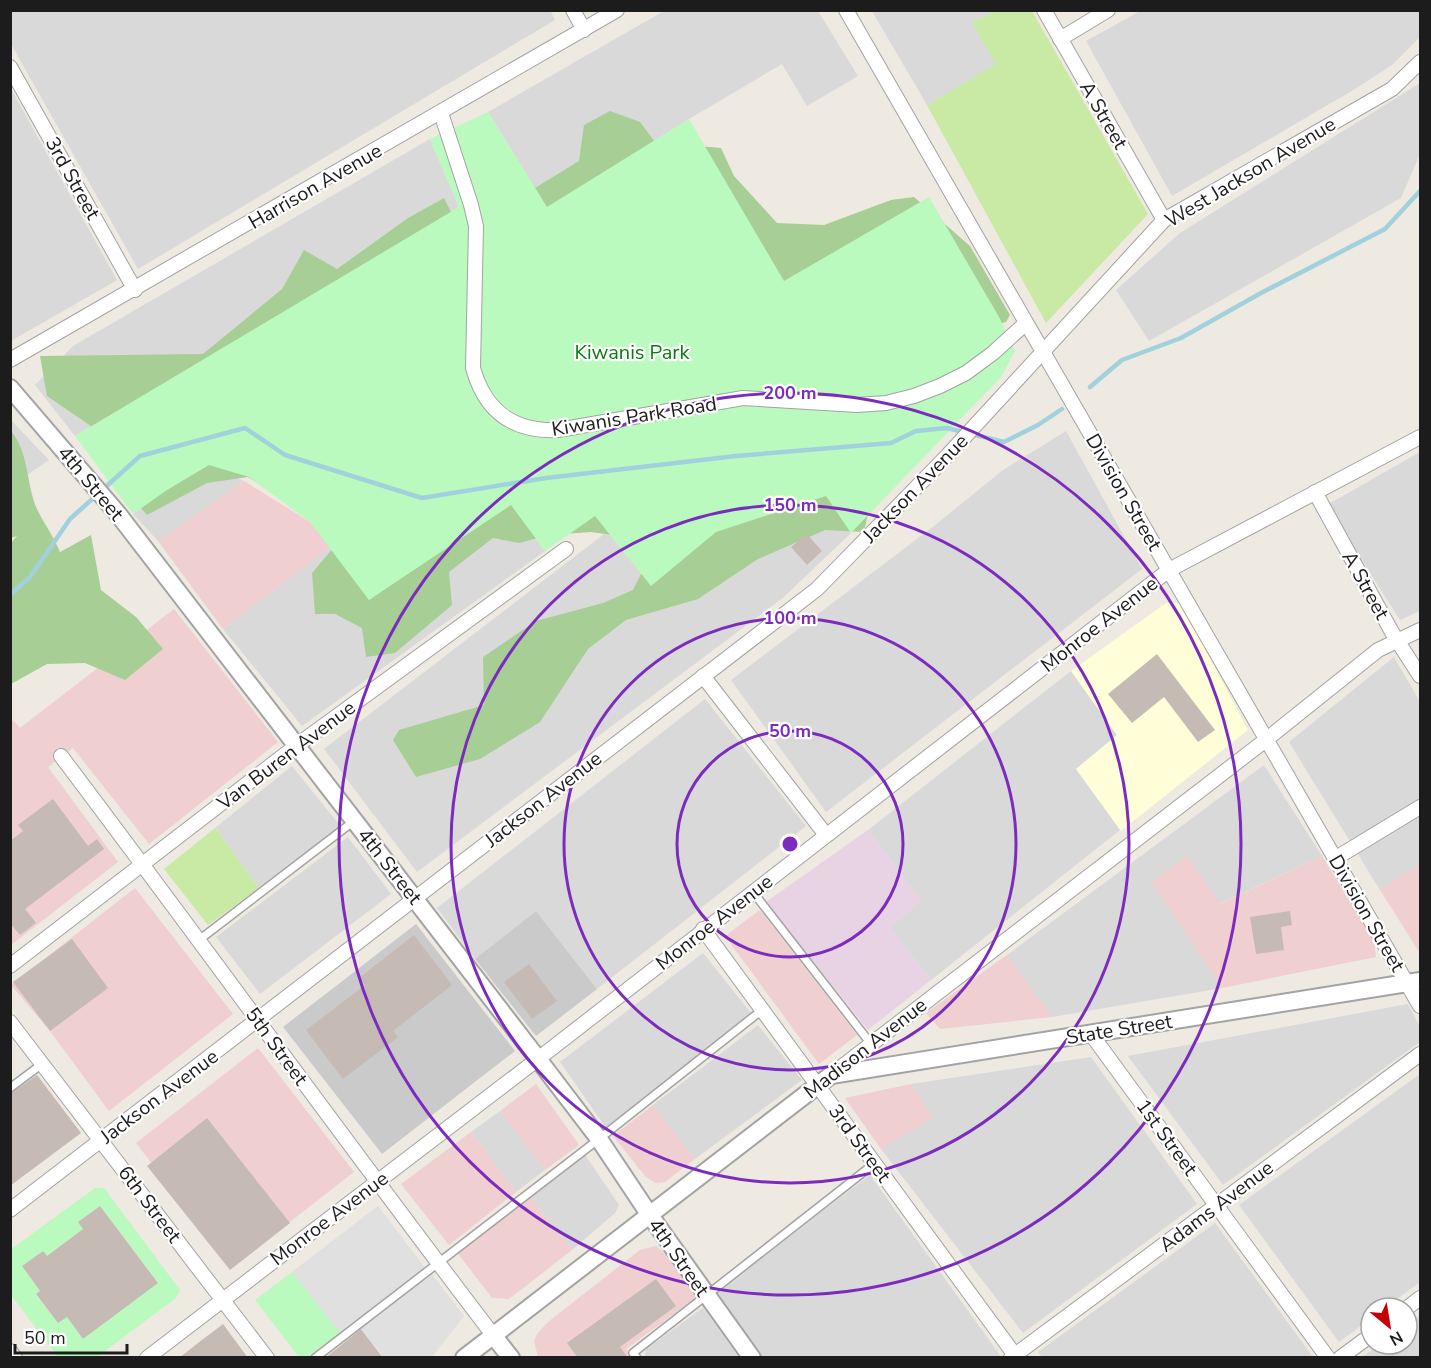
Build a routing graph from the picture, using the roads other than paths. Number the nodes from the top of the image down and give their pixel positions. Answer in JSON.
{"nodes":[{"id":1,"x":573,"y":10,"type":"edge"},
{"id":2,"x":617,"y":10,"type":"edge"},
{"id":3,"x":846,"y":10,"type":"edge"},
{"id":4,"x":1044,"y":10,"type":"edge"},
{"id":5,"x":1108,"y":10,"type":"edge"},
{"id":6,"x":584,"y":30,"type":"junction"},
{"id":7,"x":1060,"y":39,"type":"junction"},
{"id":8,"x":1420,"y":62,"type":"edge"},
{"id":9,"x":10,"y":67,"type":"edge"},
{"id":10,"x":441,"y":113,"type":"junction"},
{"id":11,"x":1164,"y":220,"type":"junction"},
{"id":12,"x":135,"y":290,"type":"junction"},
{"id":13,"x":1026,"y":323,"type":"junction"},
{"id":14,"x":1043,"y":352,"type":"junction"},
{"id":15,"x":10,"y":360,"type":"edge"},
{"id":16,"x":10,"y":388,"type":"edge"},
{"id":17,"x":1420,"y":437,"type":"edge"},
{"id":18,"x":1315,"y":492,"type":"junction"},
{"id":19,"x":566,"y":549,"type":"dead end"},
{"id":20,"x":1169,"y":570,"type":"junction"},
{"id":21,"x":1420,"y":630,"type":"edge"},
{"id":22,"x":1398,"y":639,"type":"junction"},
{"id":23,"x":704,"y":676,"type":"junction"},
{"id":24,"x":1420,"y":676,"type":"edge"},
{"id":25,"x":1267,"y":740,"type":"junction"},
{"id":26,"x":296,"y":746,"type":"junction"},
{"id":27,"x":61,"y":756,"type":"dead end"},
{"id":28,"x":1420,"y":807,"type":"edge"},
{"id":29,"x":354,"y":821,"type":"junction"},
{"id":30,"x":826,"y":835,"type":"junction"},
{"id":31,"x":1336,"y":858,"type":"junction"},
{"id":32,"x":143,"y":864,"type":"junction"},
{"id":33,"x":753,"y":892,"type":"junction"},
{"id":34,"x":415,"y":898,"type":"junction"},
{"id":35,"x":703,"y":929,"type":"junction"},
{"id":36,"x":199,"y":940,"type":"junction"},
{"id":37,"x":10,"y":966,"type":"edge"},
{"id":38,"x":1414,"y":982,"type":"edge"},
{"id":39,"x":1420,"y":1006,"type":"edge"},
{"id":40,"x":762,"y":1010,"type":"junction"},
{"id":41,"x":259,"y":1020,"type":"junction"},
{"id":42,"x":10,"y":1022,"type":"edge"},
{"id":43,"x":1091,"y":1034,"type":"junction"},
{"id":44,"x":871,"y":1044,"type":"junction"},
{"id":45,"x":1420,"y":1054,"type":"edge"},
{"id":46,"x":538,"y":1059,"type":"junction"},
{"id":47,"x":42,"y":1064,"type":"junction"},
{"id":48,"x":824,"y":1080,"type":"junction"},
{"id":49,"x":10,"y":1088,"type":"edge"},
{"id":50,"x":599,"y":1139,"type":"junction"},
{"id":51,"x":101,"y":1140,"type":"junction"},
{"id":52,"x":874,"y":1163,"type":"junction"},
{"id":53,"x":375,"y":1182,"type":"junction"},
{"id":54,"x":1216,"y":1205,"type":"junction"},
{"id":55,"x":10,"y":1210,"type":"edge"},
{"id":56,"x":649,"y":1214,"type":"junction"},
{"id":57,"x":437,"y":1262,"type":"junction"},
{"id":58,"x":706,"y":1295,"type":"junction"},
{"id":59,"x":222,"y":1300,"type":"junction"},
{"id":60,"x":493,"y":1335,"type":"junction"},
{"id":61,"x":1359,"y":1344,"type":"edge"},
{"id":62,"x":10,"y":1351,"type":"edge"},
{"id":63,"x":1014,"y":1357,"type":"edge"},
{"id":64,"x":15,"y":1358,"type":"edge"},
{"id":65,"x":147,"y":1358,"type":"edge"},
{"id":66,"x":267,"y":1358,"type":"edge"},
{"id":67,"x":315,"y":1358,"type":"edge"},
{"id":68,"x":464,"y":1358,"type":"edge"},
{"id":69,"x":511,"y":1358,"type":"edge"},
{"id":70,"x":637,"y":1358,"type":"edge"},
{"id":71,"x":752,"y":1358,"type":"edge"},
{"id":72,"x":1328,"y":1358,"type":"edge"},
{"id":73,"x":1340,"y":1358,"type":"edge"}],
"edges":[{"from":1,"to":6,"type":"street"},
{"from":2,"to":6,"type":"street","name":"Harrison Avenue"},
{"from":3,"to":13,"type":"street","name":"Division Street"},
{"from":4,"to":7,"type":"street","name":"A Street"},
{"from":5,"to":7,"type":"street"},
{"from":6,"to":10,"type":"street","name":"Harrison Avenue"},
{"from":7,"to":11,"type":"street","name":"A Street"},
{"from":8,"to":11,"type":"street","name":"West Jackson Avenue"},
{"from":9,"to":12,"type":"street","name":"3rd Street"},
{"from":10,"to":12,"type":"street","name":"Harrison Avenue"},
{"from":10,"to":13,"type":"street","name":"Kiwanis Park Road"},
{"from":11,"to":14,"type":"street","name":"West Jackson Avenue"},
{"from":12,"to":15,"type":"street","name":"Harrison Avenue"},
{"from":13,"to":14,"type":"street","name":"Division Street"},
{"from":14,"to":20,"type":"street","name":"Division Street"},
{"from":14,"to":23,"type":"street","name":"Jackson Avenue"},
{"from":16,"to":26,"type":"street","name":"4th Street"},
{"from":17,"to":18,"type":"street","name":"Monroe Avenue"},
{"from":18,"to":20,"type":"street","name":"Monroe Avenue"},
{"from":18,"to":22,"type":"street","name":"A Street"},
{"from":19,"to":26,"type":"street","name":"Van Buren Avenue"},
{"from":20,"to":25,"type":"street","name":"Division Street"},
{"from":20,"to":30,"type":"street","name":"Monroe Avenue"},
{"from":21,"to":22,"type":"street","name":"Madison Avenue"},
{"from":22,"to":24,"type":"street","name":"A Street"},
{"from":22,"to":25,"type":"street","name":"Madison Avenue"},
{"from":23,"to":30,"type":"street"},
{"from":23,"to":34,"type":"street","name":"Jackson Avenue"},
{"from":25,"to":31,"type":"street","name":"Division Street"},
{"from":25,"to":44,"type":"street","name":"Madison Avenue"},
{"from":26,"to":29,"type":"street","name":"4th Street"},
{"from":26,"to":32,"type":"street","name":"Van Buren Avenue"},
{"from":27,"to":32,"type":"street","name":"5th Street"},
{"from":28,"to":31,"type":"street"},
{"from":29,"to":34,"type":"street","name":"4th Street"},
{"from":29,"to":36,"type":"lane"},
{"from":30,"to":33,"type":"street","name":"Monroe Avenue"},
{"from":31,"to":38,"type":"street","name":"Division Street"},
{"from":32,"to":36,"type":"street","name":"5th Street"},
{"from":32,"to":37,"type":"street","name":"Van Buren Avenue"},
{"from":33,"to":35,"type":"street","name":"Monroe Avenue"},
{"from":33,"to":44,"type":"lane"},
{"from":34,"to":41,"type":"street","name":"Jackson Avenue"},
{"from":34,"to":46,"type":"street","name":"4th Street"},
{"from":35,"to":40,"type":"street","name":"3rd Street"},
{"from":35,"to":46,"type":"street","name":"Monroe Avenue"},
{"from":36,"to":41,"type":"street","name":"5th Street"},
{"from":38,"to":39,"type":"street","name":"Division Street"},
{"from":38,"to":43,"type":"street","name":"State Street"},
{"from":40,"to":48,"type":"street","name":"3rd Street"},
{"from":40,"to":50,"type":"lane"},
{"from":41,"to":51,"type":"street","name":"Jackson Avenue"},
{"from":41,"to":53,"type":"street","name":"5th Street"},
{"from":42,"to":47,"type":"street","name":"6th Street"},
{"from":43,"to":48,"type":"street","name":"State Street"},
{"from":43,"to":54,"type":"street","name":"1st Street"},
{"from":44,"to":48,"type":"street","name":"Madison Avenue"},
{"from":45,"to":54,"type":"street","name":"Adams Avenue"},
{"from":46,"to":50,"type":"street","name":"4th Street"},
{"from":46,"to":53,"type":"street","name":"Monroe Avenue"},
{"from":47,"to":49,"type":"lane"},
{"from":47,"to":51,"type":"street","name":"6th Street"},
{"from":48,"to":52,"type":"street","name":"3rd Street"},
{"from":48,"to":56,"type":"street","name":"Madison Avenue"},
{"from":50,"to":56,"type":"street","name":"4th Street"},
{"from":50,"to":57,"type":"lane"},
{"from":51,"to":55,"type":"street","name":"Jackson Avenue"},
{"from":51,"to":59,"type":"street","name":"6th Street"},
{"from":52,"to":58,"type":"lane"},
{"from":52,"to":63,"type":"street","name":"3rd Street"},
{"from":53,"to":57,"type":"street","name":"5th Street"},
{"from":53,"to":59,"type":"street","name":"Monroe Avenue"},
{"from":54,"to":63,"type":"street","name":"Adams Avenue"},
{"from":54,"to":72,"type":"street","name":"1st Street"},
{"from":56,"to":58,"type":"street","name":"4th Street"},
{"from":56,"to":60,"type":"street","name":"Madison Avenue"},
{"from":57,"to":60,"type":"street","name":"5th Street"},
{"from":57,"to":67,"type":"lane"},
{"from":58,"to":70,"type":"lane"},
{"from":58,"to":71,"type":"street","name":"4th Street"},
{"from":59,"to":65,"type":"street","name":"Monroe Avenue"},
{"from":59,"to":66,"type":"street","name":"6th Street"},
{"from":60,"to":68,"type":"street","name":"Madison Avenue"},
{"from":60,"to":69,"type":"street"},
{"from":61,"to":73,"type":"street"},
{"from":62,"to":64,"type":"street"}]}
